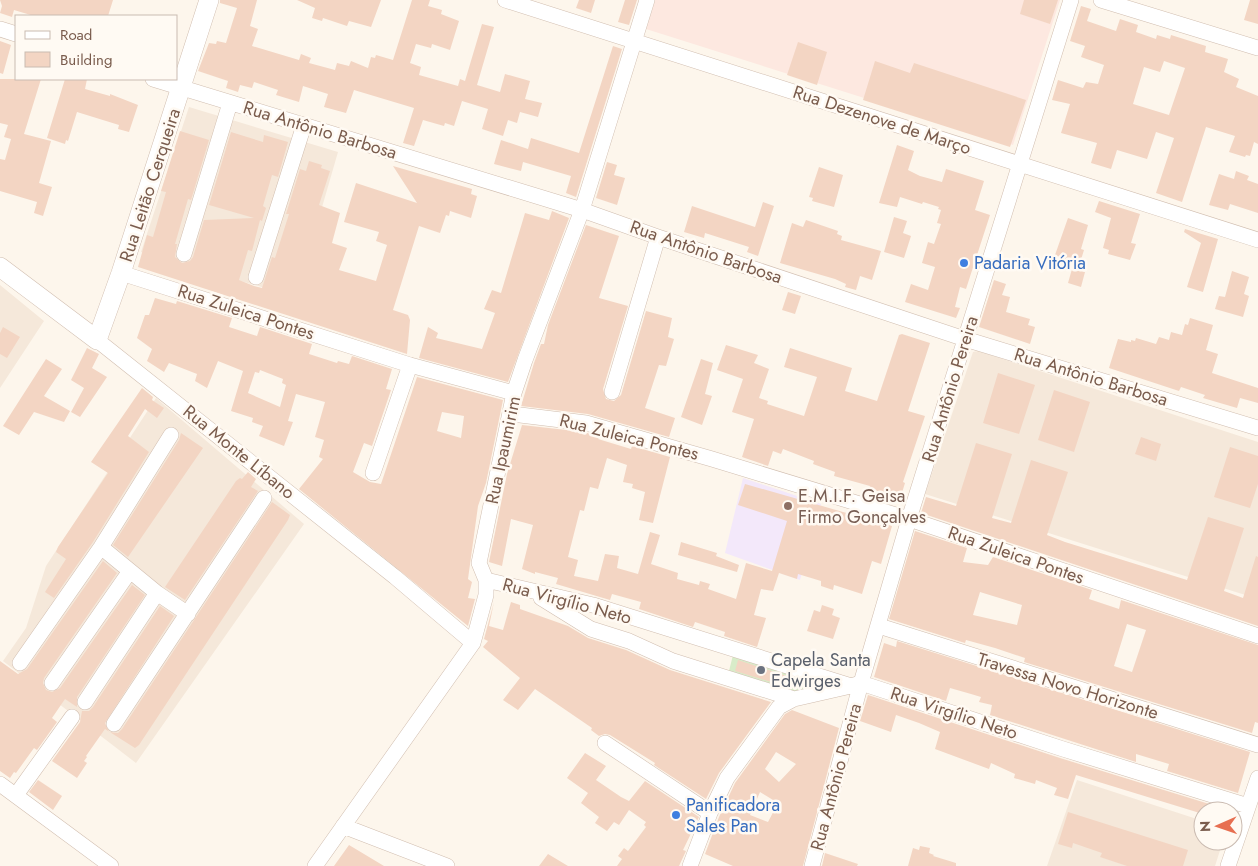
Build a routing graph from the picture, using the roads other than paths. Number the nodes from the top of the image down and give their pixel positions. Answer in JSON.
{"nodes":[{"id":1,"x":209,"y":0,"type":"edge"},
{"id":2,"x":506,"y":0,"type":"edge"},
{"id":3,"x":647,"y":0,"type":"edge"},
{"id":4,"x":1071,"y":0,"type":"edge"},
{"id":5,"x":1101,"y":0,"type":"edge"},
{"id":6,"x":0,"y":29,"type":"edge"},
{"id":7,"x":15,"y":34,"type":"edge"},
{"id":8,"x":634,"y":41,"type":"junction"},
{"id":9,"x":1258,"y":48,"type":"edge"},
{"id":10,"x":156,"y":80,"type":"edge"},
{"id":11,"x":181,"y":88,"type":"junction"},
{"id":12,"x":230,"y":102,"type":"junction"},
{"id":13,"x":304,"y":125,"type":"junction"},
{"id":14,"x":1019,"y":164,"type":"junction"},
{"id":15,"x":582,"y":210,"type":"junction"},
{"id":16,"x":658,"y":237,"type":"junction"},
{"id":17,"x":1258,"y":240,"type":"edge"},
{"id":18,"x":184,"y":254,"type":"dead end"},
{"id":19,"x":0,"y":267,"type":"edge"},
{"id":20,"x":121,"y":273,"type":"junction"},
{"id":21,"x":256,"y":277,"type":"dead end"},
{"id":22,"x":966,"y":339,"type":"junction"},
{"id":23,"x":97,"y":340,"type":"junction"},
{"id":24,"x":410,"y":365,"type":"junction"},
{"id":25,"x":612,"y":392,"type":"dead end"},
{"id":26,"x":514,"y":393,"type":"junction"},
{"id":27,"x":512,"y":414,"type":"junction"},
{"id":28,"x":1258,"y":428,"type":"edge"},
{"id":29,"x":171,"y":435,"type":"dead end"},
{"id":30,"x":373,"y":473,"type":"dead end"},
{"id":31,"x":264,"y":498,"type":"dead end"},
{"id":32,"x":909,"y":520,"type":"junction"},
{"id":33,"x":101,"y":547,"type":"junction"},
{"id":34,"x":130,"y":571,"type":"junction"},
{"id":35,"x":486,"y":580,"type":"junction"},
{"id":36,"x":530,"y":591,"type":"junction"},
{"id":37,"x":157,"y":593,"type":"junction"},
{"id":38,"x":188,"y":614,"type":"junction"},
{"id":39,"x":878,"y":626,"type":"junction"},
{"id":40,"x":1258,"y":636,"type":"edge"},
{"id":41,"x":473,"y":643,"type":"junction"},
{"id":42,"x":20,"y":663,"type":"dead end"},
{"id":43,"x":52,"y":683,"type":"dead end"},
{"id":44,"x":856,"y":684,"type":"junction"},
{"id":45,"x":794,"y":699,"type":"junction"},
{"id":46,"x":85,"y":702,"type":"dead end"},
{"id":47,"x":72,"y":717,"type":"dead end"},
{"id":48,"x":114,"y":724,"type":"dead end"},
{"id":49,"x":605,"y":743,"type":"dead end"},
{"id":50,"x":1258,"y":745,"type":"edge"},
{"id":51,"x":1258,"y":778,"type":"edge"},
{"id":52,"x":0,"y":784,"type":"edge"},
{"id":53,"x":16,"y":795,"type":"junction"},
{"id":54,"x":1248,"y":806,"type":"junction"},
{"id":55,"x":710,"y":813,"type":"junction"},
{"id":56,"x":343,"y":826,"type":"junction"},
{"id":57,"x":111,"y":866,"type":"edge"},
{"id":58,"x":314,"y":866,"type":"edge"},
{"id":59,"x":447,"y":866,"type":"edge"},
{"id":60,"x":690,"y":866,"type":"edge"},
{"id":61,"x":812,"y":866,"type":"edge"},
{"id":62,"x":1228,"y":866,"type":"edge"}],
"edges":[{"from":1,"to":11,"type":"street","name":"Rua Leitão Cerqueira"},
{"from":2,"to":8,"type":"street","name":"Rua Dezenove de Março"},
{"from":3,"to":8,"type":"street","name":"Rua Ipaumirim"},
{"from":4,"to":14,"type":"street","name":"Rua Antônio Pereira"},
{"from":5,"to":9,"type":"street"},
{"from":6,"to":7,"type":"street"},
{"from":8,"to":14,"type":"street","name":"Rua Dezenove de Março"},
{"from":8,"to":15,"type":"street","name":"Rua Ipaumirim"},
{"from":10,"to":11,"type":"street","name":"Rua Antônio Barbosa"},
{"from":11,"to":12,"type":"street","name":"Rua Antônio Barbosa"},
{"from":11,"to":20,"type":"street","name":"Rua Leitão Cerqueira"},
{"from":12,"to":13,"type":"street","name":"Rua Antônio Barbosa"},
{"from":12,"to":18,"type":"street"},
{"from":13,"to":15,"type":"street","name":"Rua Antônio Barbosa"},
{"from":13,"to":21,"type":"street"},
{"from":14,"to":17,"type":"street","name":"Rua Dezenove de Março"},
{"from":14,"to":22,"type":"street","name":"Rua Antônio Pereira"},
{"from":15,"to":16,"type":"street","name":"Rua Antônio Barbosa"},
{"from":15,"to":26,"type":"street","name":"Rua Ipaumirim"},
{"from":16,"to":22,"type":"street","name":"Rua Antônio Barbosa"},
{"from":16,"to":25,"type":"street"},
{"from":19,"to":23,"type":"street","name":"Rua Monte Líbano"},
{"from":20,"to":23,"type":"street","name":"Rua Leitão Cerqueira"},
{"from":20,"to":24,"type":"street","name":"Rua Zuleica Pontes"},
{"from":22,"to":28,"type":"street","name":"Rua Antônio Barbosa"},
{"from":22,"to":32,"type":"street","name":"Rua Antônio Pereira"},
{"from":23,"to":41,"type":"street","name":"Rua Monte Líbano"},
{"from":24,"to":26,"type":"street","name":"Rua Zuleica Pontes"},
{"from":24,"to":30,"type":"street"},
{"from":26,"to":27,"type":"street","name":"Rua Ipaumirim"},
{"from":27,"to":32,"type":"street","name":"Rua Zuleica Pontes"},
{"from":27,"to":35,"type":"street","name":"Rua Ipaumirim"},
{"from":29,"to":33,"type":"street"},
{"from":31,"to":38,"type":"street"},
{"from":32,"to":39,"type":"street","name":"Rua Antônio Pereira"},
{"from":32,"to":40,"type":"street","name":"Rua Zuleica Pontes"},
{"from":33,"to":34,"type":"street"},
{"from":33,"to":42,"type":"street"},
{"from":34,"to":37,"type":"street"},
{"from":34,"to":43,"type":"street"},
{"from":35,"to":36,"type":"street","name":"Rua Virgílio Neto"},
{"from":35,"to":41,"type":"street","name":"Rua Ipaumirim"},
{"from":36,"to":44,"type":"street","name":"Rua Virgílio Neto"},
{"from":36,"to":45,"type":"street"},
{"from":37,"to":38,"type":"street"},
{"from":37,"to":46,"type":"street"},
{"from":38,"to":48,"type":"street"},
{"from":39,"to":44,"type":"street","name":"Rua Antônio Pereira"},
{"from":39,"to":50,"type":"street","name":"Travessa Novo Horizonte"},
{"from":41,"to":56,"type":"street","name":"Rua Ipaumirim"},
{"from":44,"to":45,"type":"street"},
{"from":44,"to":54,"type":"street","name":"Rua Virgílio Neto"},
{"from":44,"to":61,"type":"street","name":"Rua Antônio Pereira"},
{"from":45,"to":55,"type":"street"},
{"from":47,"to":53,"type":"street"},
{"from":49,"to":55,"type":"street"},
{"from":51,"to":54,"type":"street"},
{"from":52,"to":53,"type":"street"},
{"from":53,"to":57,"type":"street"},
{"from":54,"to":62,"type":"street"},
{"from":55,"to":60,"type":"street"},
{"from":56,"to":58,"type":"street","name":"Rua Ipaumirim"},
{"from":56,"to":59,"type":"street"}]}
